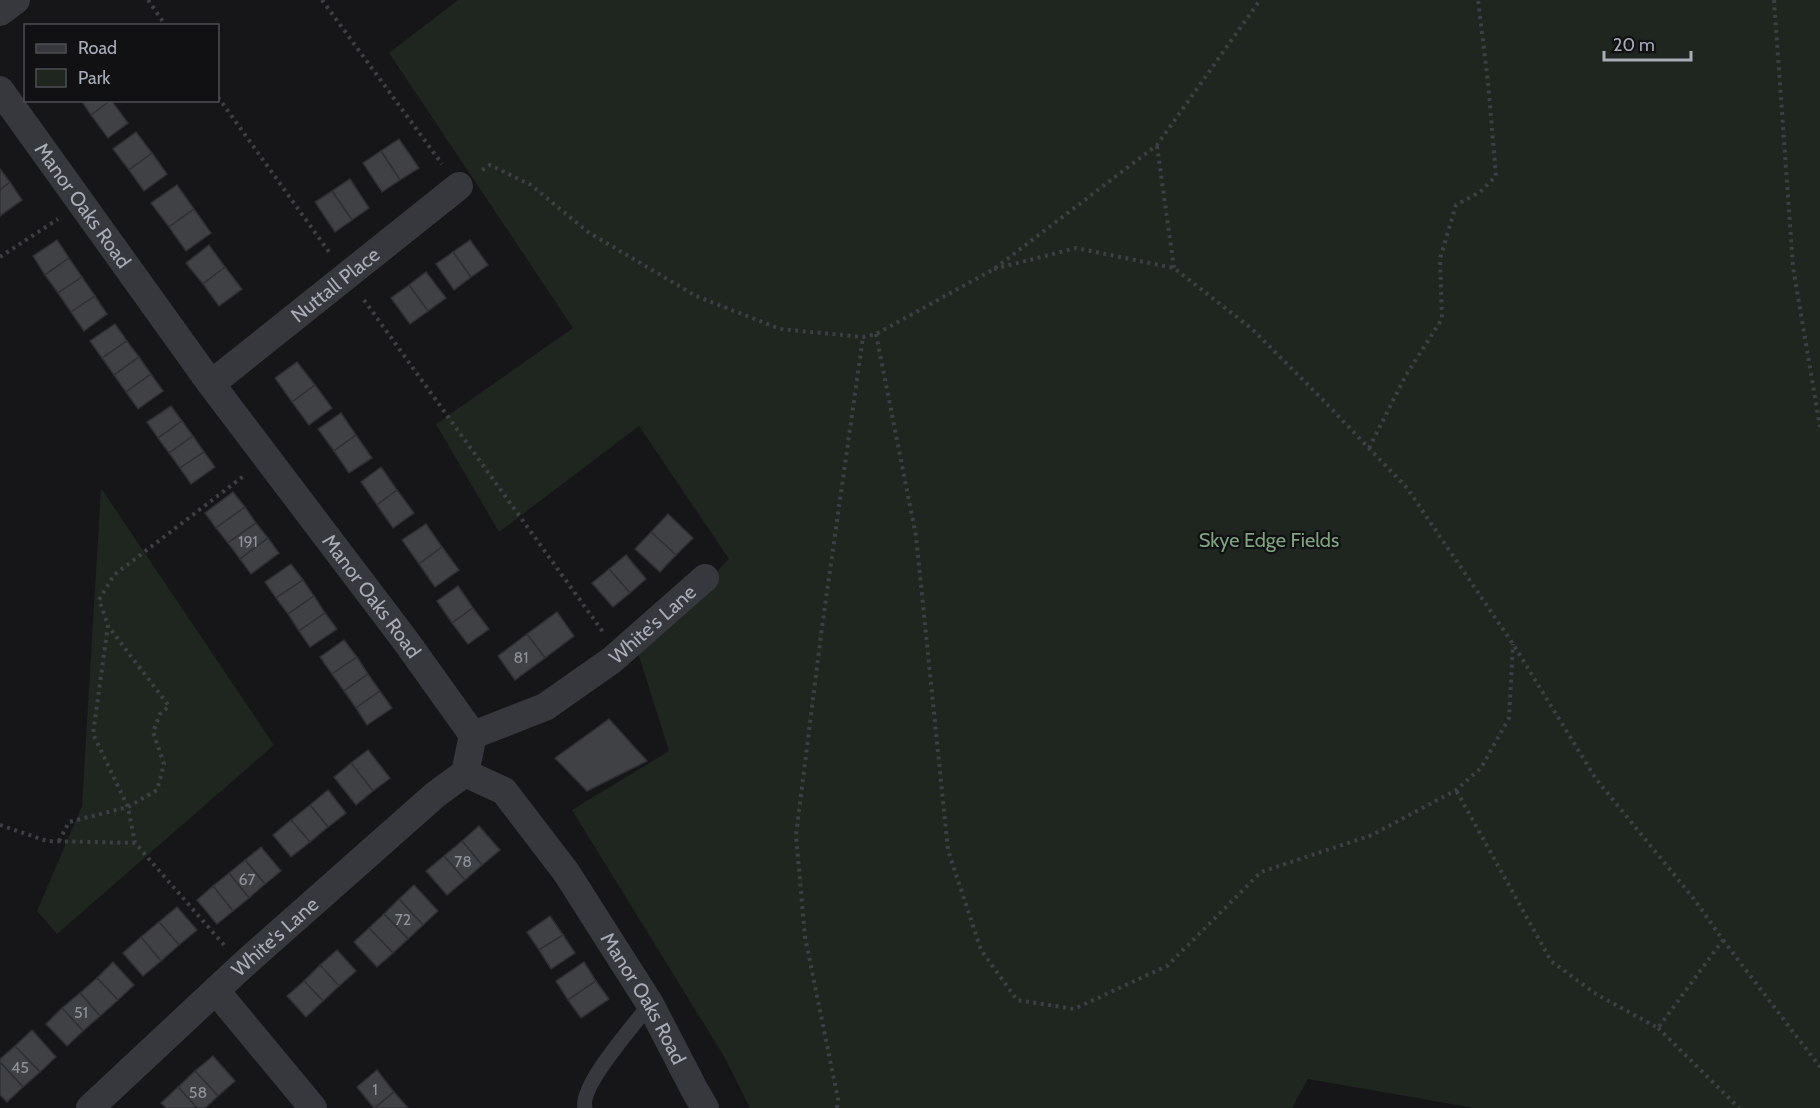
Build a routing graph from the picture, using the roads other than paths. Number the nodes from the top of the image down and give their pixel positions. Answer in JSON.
{"nodes":[{"id":1,"x":16,"y":0,"type":"edge"},
{"id":2,"x":0,"y":12,"type":"edge"},
{"id":3,"x":0,"y":90,"type":"edge"},
{"id":4,"x":459,"y":186,"type":"road end"},
{"id":5,"x":211,"y":384,"type":"junction"},
{"id":6,"x":705,"y":578,"type":"dead end"},
{"id":7,"x":473,"y":735,"type":"junction"},
{"id":8,"x":465,"y":772,"type":"junction"},
{"id":9,"x":216,"y":991,"type":"junction"},
{"id":10,"x":650,"y":1004,"type":"junction"},
{"id":11,"x":90,"y":1108,"type":"edge"},
{"id":12,"x":313,"y":1108,"type":"edge"},
{"id":13,"x":585,"y":1108,"type":"edge"},
{"id":14,"x":705,"y":1108,"type":"edge"}],
"edges":[{"from":1,"to":2,"type":"street"},
{"from":3,"to":5,"type":"street","name":"Manor Oaks Road"},
{"from":4,"to":5,"type":"street","name":"Nuttall Place"},
{"from":5,"to":7,"type":"street","name":"Manor Oaks Road"},
{"from":6,"to":7,"type":"street","name":"White's Lane"},
{"from":7,"to":8,"type":"street"},
{"from":8,"to":9,"type":"street","name":"White's Lane"},
{"from":8,"to":10,"type":"street","name":"Manor Oaks Road"},
{"from":9,"to":11,"type":"street","name":"White's Lane"},
{"from":9,"to":12,"type":"street"},
{"from":10,"to":13,"type":"lane"},
{"from":10,"to":14,"type":"street","name":"Manor Oaks Road"}]}
